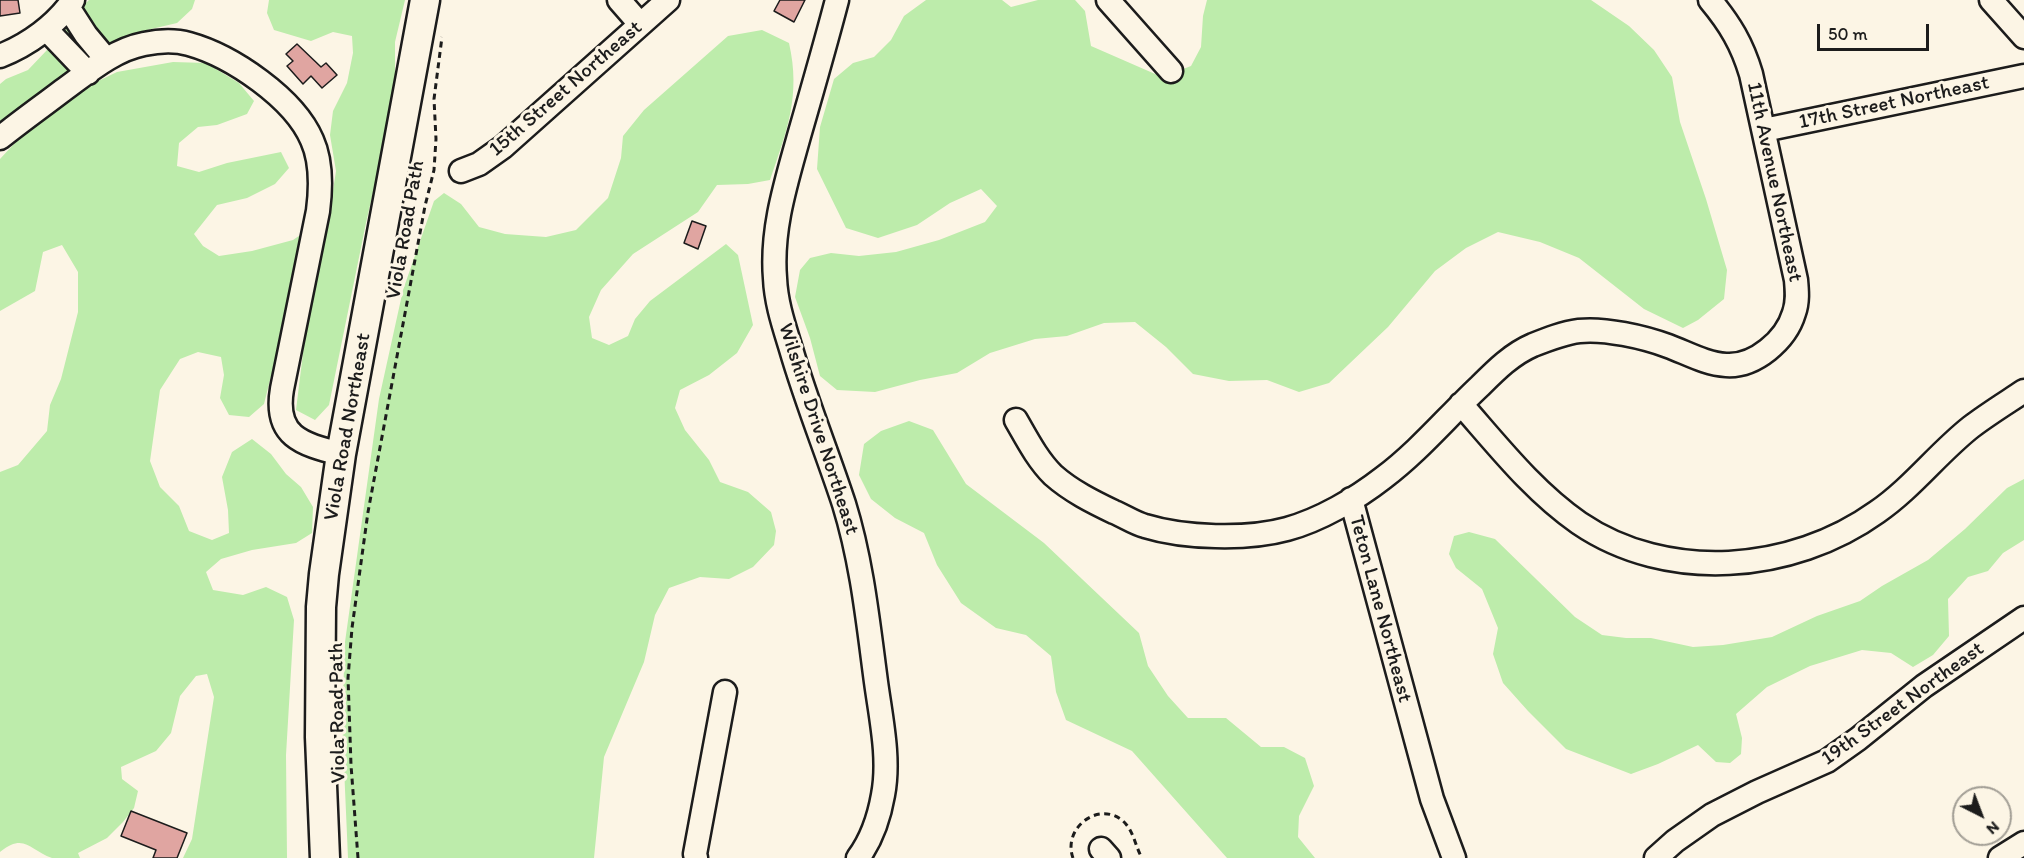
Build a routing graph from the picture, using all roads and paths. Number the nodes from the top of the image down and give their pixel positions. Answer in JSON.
{"nodes":[{"id":1,"x":425,"y":0,"type":"edge"},
{"id":2,"x":619,"y":0,"type":"edge"},
{"id":3,"x":668,"y":0,"type":"edge"},
{"id":4,"x":837,"y":0,"type":"edge"},
{"id":5,"x":1108,"y":0,"type":"edge"},
{"id":6,"x":1710,"y":0,"type":"edge"},
{"id":7,"x":1991,"y":0,"type":"edge"},
{"id":8,"x":71,"y":4,"type":"edge"},
{"id":9,"x":640,"y":24,"type":"junction"},
{"id":10,"x":46,"y":28,"type":"junction"},
{"id":11,"x":442,"y":34,"type":"dead end"},
{"id":12,"x":2024,"y":37,"type":"edge"},
{"id":13,"x":0,"y":56,"type":"edge"},
{"id":14,"x":106,"y":59,"type":"junction"},
{"id":15,"x":1171,"y":70,"type":"dead end"},
{"id":16,"x":88,"y":73,"type":"junction"},
{"id":17,"x":2024,"y":76,"type":"edge"},
{"id":18,"x":1764,"y":130,"type":"junction"},
{"id":19,"x":0,"y":138,"type":"edge"},
{"id":20,"x":461,"y":171,"type":"dead end"},
{"id":21,"x":2024,"y":392,"type":"edge"},
{"id":22,"x":1461,"y":404,"type":"junction"},
{"id":23,"x":1016,"y":420,"type":"dead end"},
{"id":24,"x":341,"y":454,"type":"junction"},
{"id":25,"x":1351,"y":499,"type":"junction"},
{"id":26,"x":2024,"y":618,"type":"edge"},
{"id":27,"x":726,"y":692,"type":"dead end"},
{"id":28,"x":2024,"y":843,"type":"edge"},
{"id":29,"x":325,"y":858,"type":"edge"},
{"id":30,"x":358,"y":858,"type":"edge"},
{"id":31,"x":696,"y":858,"type":"edge"},
{"id":32,"x":858,"y":858,"type":"edge"},
{"id":33,"x":1454,"y":858,"type":"edge"},
{"id":34,"x":1656,"y":858,"type":"edge"},
{"id":35,"x":2000,"y":858,"type":"edge"}],
"edges":[{"from":1,"to":24,"type":"main road","name":"Viola Road Northeast"},
{"from":2,"to":9,"type":"street"},
{"from":3,"to":9,"type":"street","name":"15th Street Northeast"},
{"from":4,"to":32,"type":"street","name":"Wilshire Drive Northeast"},
{"from":5,"to":15,"type":"street"},
{"from":6,"to":18,"type":"street","name":"11th Avenue Northeast"},
{"from":7,"to":12,"type":"street"},
{"from":8,"to":10,"type":"street"},
{"from":8,"to":14,"type":"street"},
{"from":9,"to":20,"type":"street","name":"15th Street Northeast"},
{"from":10,"to":13,"type":"street"},
{"from":10,"to":16,"type":"street"},
{"from":11,"to":30,"type":"path","name":"Viola Road Path"},
{"from":14,"to":16,"type":"street"},
{"from":14,"to":24,"type":"street"},
{"from":16,"to":19,"type":"street"},
{"from":17,"to":18,"type":"street","name":"17th Street Northeast"},
{"from":18,"to":22,"type":"street","name":"11th Avenue Northeast"},
{"from":21,"to":22,"type":"street"},
{"from":22,"to":25,"type":"street","name":"Teton Lane Northeast"},
{"from":23,"to":25,"type":"street"},
{"from":24,"to":29,"type":"main road","name":"Viola Road Northeast"},
{"from":25,"to":33,"type":"street","name":"Teton Lane Northeast"},
{"from":26,"to":34,"type":"street","name":"19th Street Northeast"},
{"from":27,"to":31,"type":"street"},
{"from":28,"to":35,"type":"street"}]}
